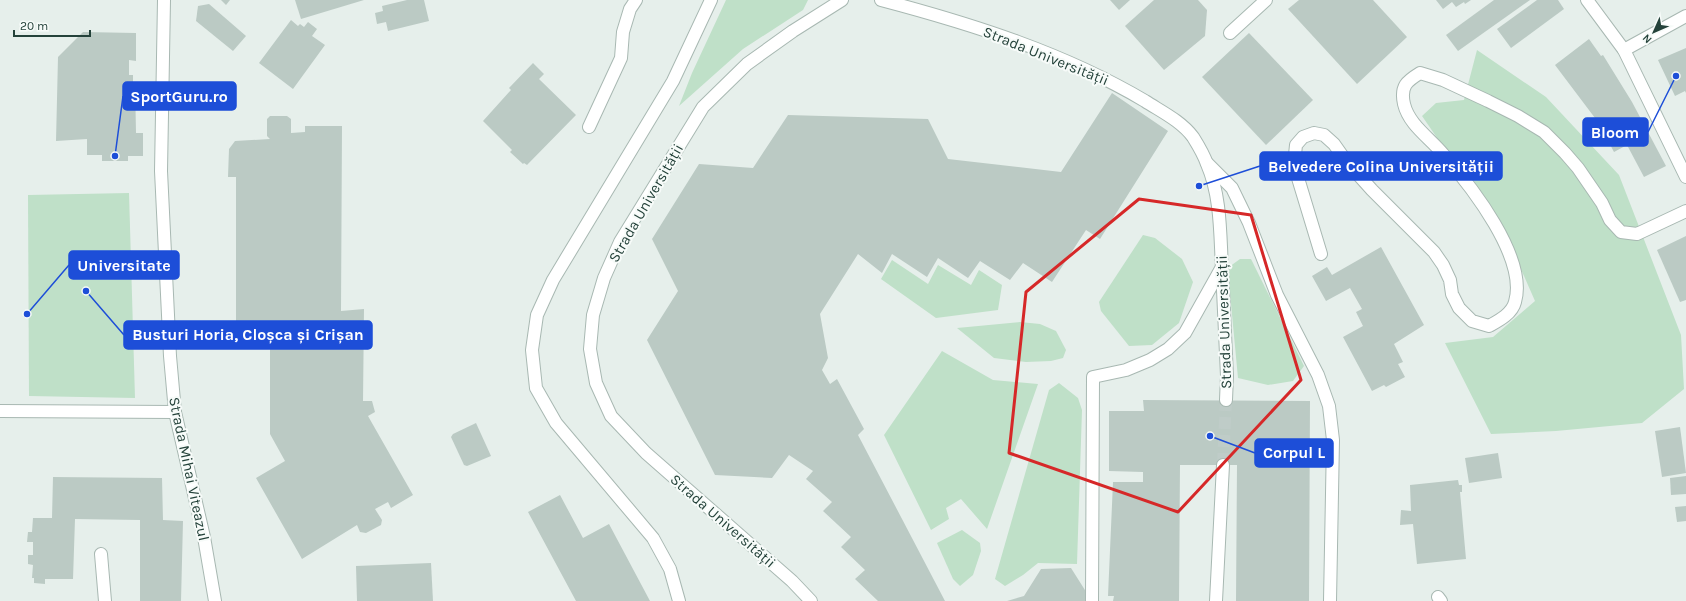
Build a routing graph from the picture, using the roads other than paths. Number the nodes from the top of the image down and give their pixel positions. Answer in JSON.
{"nodes":[{"id":1,"x":164,"y":0,"type":"edge"},
{"id":2,"x":636,"y":0,"type":"edge"},
{"id":3,"x":711,"y":0,"type":"edge"},
{"id":4,"x":842,"y":0,"type":"edge"},
{"id":5,"x":881,"y":0,"type":"edge"},
{"id":6,"x":1266,"y":0,"type":"edge"},
{"id":7,"x":1586,"y":0,"type":"edge"},
{"id":8,"x":1686,"y":16,"type":"edge"},
{"id":9,"x":1230,"y":33,"type":"dead end"},
{"id":10,"x":1624,"y":50,"type":"junction"},
{"id":11,"x":589,"y":127,"type":"dead end"},
{"id":12,"x":1207,"y":163,"type":"junction"},
{"id":13,"x":1686,"y":177,"type":"edge"},
{"id":14,"x":1686,"y":211,"type":"edge"},
{"id":15,"x":1321,"y":254,"type":"dead end"},
{"id":16,"x":1222,"y":267,"type":"junction"},
{"id":17,"x":1226,"y":400,"type":"tunnel mouth"},
{"id":18,"x":0,"y":411,"type":"edge"},
{"id":19,"x":175,"y":412,"type":"junction"},
{"id":20,"x":1224,"y":465,"type":"tunnel mouth"},
{"id":21,"x":101,"y":554,"type":"dead end"},
{"id":22,"x":105,"y":601,"type":"edge"},
{"id":23,"x":215,"y":601,"type":"edge"},
{"id":24,"x":679,"y":601,"type":"edge"},
{"id":25,"x":811,"y":601,"type":"edge"},
{"id":26,"x":1092,"y":601,"type":"edge"},
{"id":27,"x":1216,"y":601,"type":"edge"},
{"id":28,"x":1330,"y":601,"type":"edge"}],
"edges":[{"from":1,"to":19,"type":"street","name":"Strada Mihai Viteazul"},
{"from":2,"to":11,"type":"street"},
{"from":3,"to":24,"type":"street"},
{"from":4,"to":25,"type":"street","name":"Strada Universității"},
{"from":5,"to":12,"type":"street","name":"Strada Universității"},
{"from":6,"to":9,"type":"street"},
{"from":7,"to":10,"type":"street"},
{"from":8,"to":10,"type":"street"},
{"from":10,"to":13,"type":"street"},
{"from":12,"to":16,"type":"street","name":"Strada Universității"},
{"from":12,"to":28,"type":"street"},
{"from":14,"to":15,"type":"street"},
{"from":16,"to":17,"type":"street","name":"Strada Universității"},
{"from":16,"to":26,"type":"street"},
{"from":18,"to":19,"type":"street"},
{"from":19,"to":23,"type":"street","name":"Strada Mihai Viteazul"},
{"from":20,"to":27,"type":"street"},
{"from":21,"to":22,"type":"street"}]}
